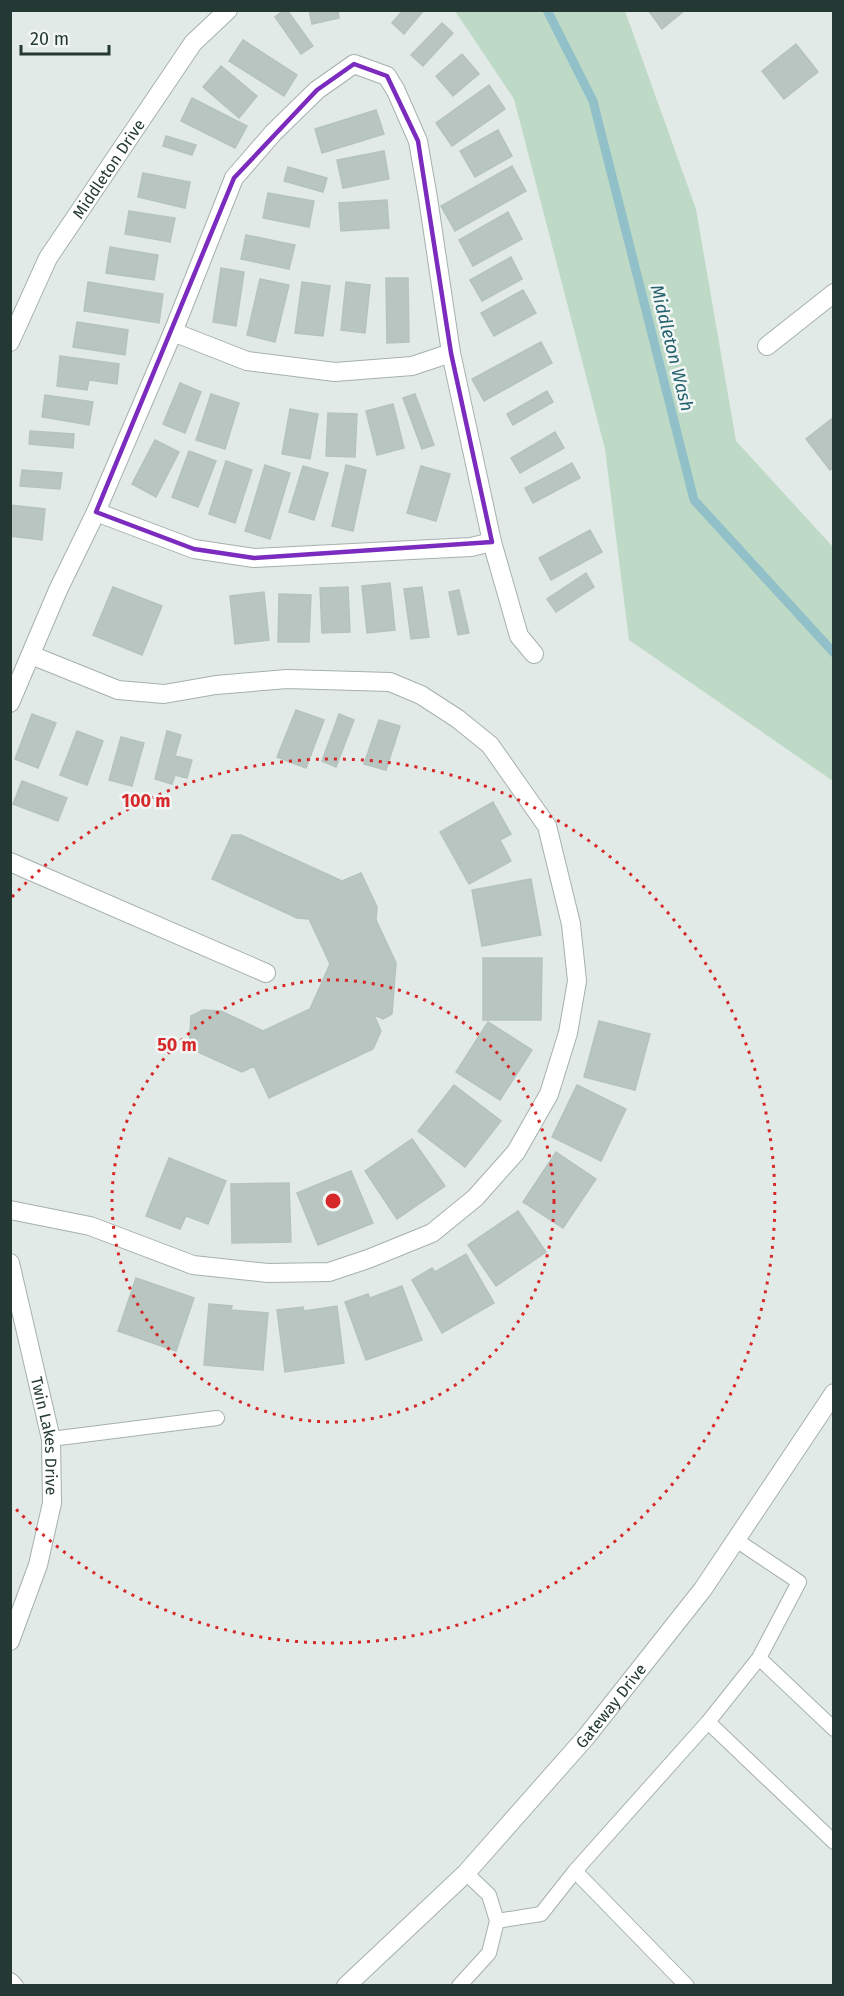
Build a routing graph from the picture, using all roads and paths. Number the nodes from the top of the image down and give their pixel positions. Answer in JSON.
{"nodes":[{"id":1,"x":228,"y":10,"type":"edge"},
{"id":2,"x":834,"y":293,"type":"edge"},
{"id":3,"x":173,"y":332,"type":"junction"},
{"id":4,"x":10,"y":342,"type":"edge"},
{"id":5,"x":767,"y":346,"type":"dead end"},
{"id":6,"x":451,"y":352,"type":"junction"},
{"id":7,"x":96,"y":512,"type":"junction"},
{"id":8,"x":492,"y":542,"type":"junction"},
{"id":9,"x":534,"y":654,"type":"dead end"},
{"id":10,"x":32,"y":655,"type":"junction"},
{"id":11,"x":10,"y":703,"type":"edge"},
{"id":12,"x":10,"y":862,"type":"edge"},
{"id":13,"x":266,"y":973,"type":"dead end"},
{"id":14,"x":10,"y":1210,"type":"edge"},
{"id":15,"x":10,"y":1263,"type":"edge"},
{"id":16,"x":834,"y":1393,"type":"edge"},
{"id":17,"x":217,"y":1418,"type":"dead end"},
{"id":18,"x":51,"y":1439,"type":"junction"},
{"id":19,"x":736,"y":1540,"type":"junction"},
{"id":20,"x":10,"y":1641,"type":"edge"},
{"id":21,"x":759,"y":1658,"type":"junction"},
{"id":22,"x":708,"y":1722,"type":"junction"},
{"id":23,"x":834,"y":1728,"type":"edge"},
{"id":24,"x":834,"y":1842,"type":"edge"},
{"id":25,"x":575,"y":1871,"type":"junction"},
{"id":26,"x":466,"y":1873,"type":"junction"},
{"id":27,"x":497,"y":1921,"type":"junction"},
{"id":28,"x":10,"y":1982,"type":"edge"},
{"id":29,"x":14,"y":1986,"type":"edge"},
{"id":30,"x":346,"y":1986,"type":"edge"},
{"id":31,"x":459,"y":1986,"type":"edge"},
{"id":32,"x":687,"y":1986,"type":"edge"}],
"edges":[{"from":1,"to":4,"type":"street","name":"Middleton Drive"},
{"from":2,"to":5,"type":"street"},
{"from":3,"to":6,"type":"street"},
{"from":3,"to":6,"type":"street"},
{"from":3,"to":7,"type":"street"},
{"from":6,"to":8,"type":"street"},
{"from":7,"to":8,"type":"street"},
{"from":7,"to":10,"type":"street"},
{"from":8,"to":9,"type":"street"},
{"from":10,"to":11,"type":"street"},
{"from":10,"to":14,"type":"street"},
{"from":12,"to":13,"type":"street"},
{"from":15,"to":18,"type":"street","name":"Twin Lakes Drive"},
{"from":16,"to":19,"type":"street","name":"Gateway Drive"},
{"from":17,"to":18,"type":"lane"},
{"from":18,"to":20,"type":"street","name":"Twin Lakes Drive"},
{"from":19,"to":21,"type":"lane"},
{"from":19,"to":26,"type":"street","name":"Gateway Drive"},
{"from":21,"to":22,"type":"lane"},
{"from":21,"to":23,"type":"lane"},
{"from":22,"to":24,"type":"lane"},
{"from":22,"to":25,"type":"lane"},
{"from":25,"to":27,"type":"lane"},
{"from":25,"to":32,"type":"lane"},
{"from":26,"to":27,"type":"lane"},
{"from":26,"to":30,"type":"street","name":"Gateway Drive"},
{"from":27,"to":31,"type":"lane"},
{"from":28,"to":29,"type":"street"}]}
